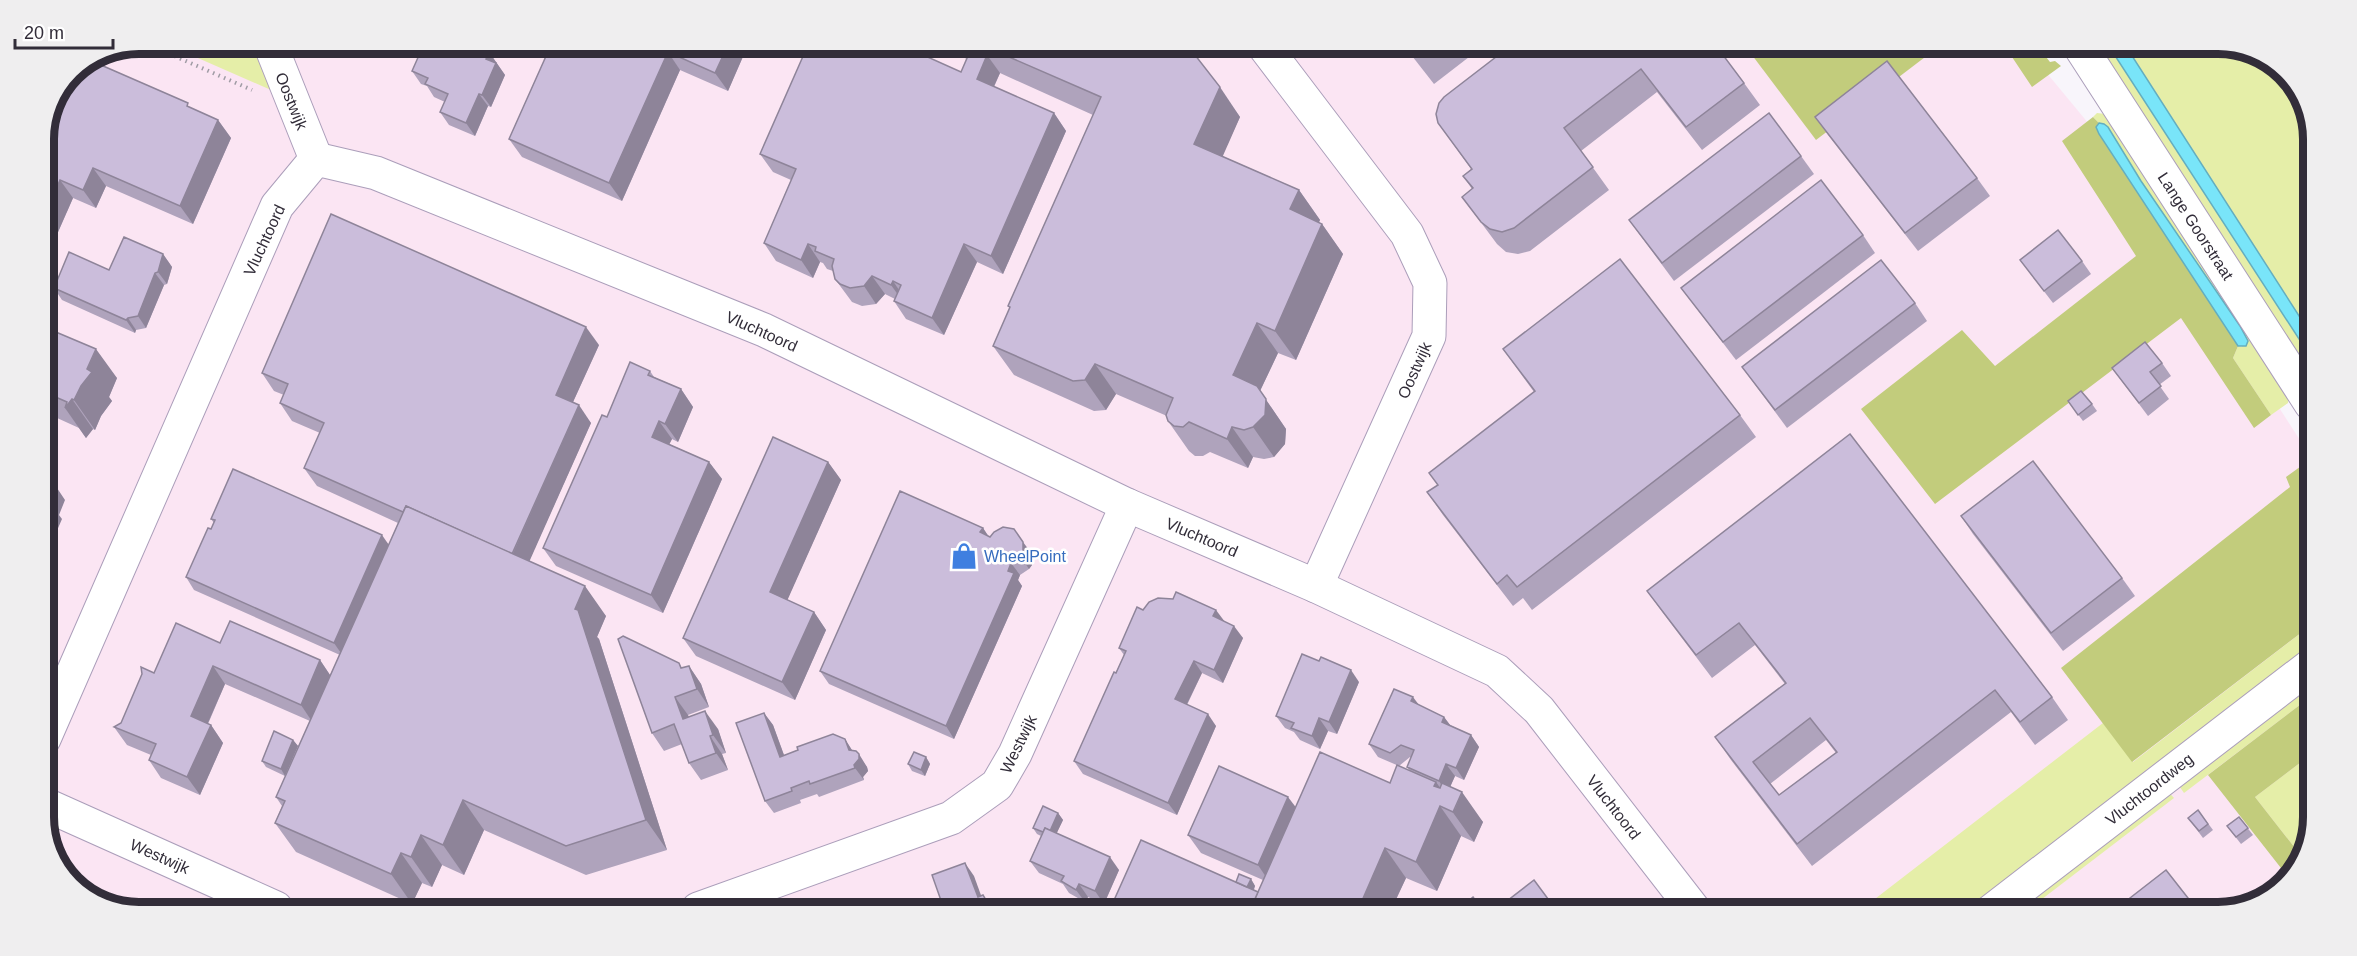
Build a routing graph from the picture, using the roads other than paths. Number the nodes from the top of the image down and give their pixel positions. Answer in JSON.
{"nodes":[{"id":1,"x":274,"y":54,"type":"edge"},
{"id":2,"x":1270,"y":54,"type":"edge"},
{"id":3,"x":2085,"y":54,"type":"edge"},
{"id":4,"x":316,"y":159,"type":"junction"},
{"id":5,"x":2303,"y":392,"type":"edge"},
{"id":6,"x":1127,"y":505,"type":"junction"},
{"id":7,"x":1316,"y":586,"type":"junction"},
{"id":8,"x":2303,"y":671,"type":"edge"},
{"id":9,"x":54,"y":716,"type":"edge"},
{"id":10,"x":54,"y":808,"type":"edge"},
{"id":11,"x":263,"y":902,"type":"edge"},
{"id":12,"x":717,"y":902,"type":"edge"},
{"id":13,"x":1688,"y":902,"type":"edge"},
{"id":14,"x":2003,"y":902,"type":"edge"}],
"edges":[{"from":1,"to":4,"type":"street","name":"Oostwijk"},
{"from":2,"to":7,"type":"street","name":"Oostwijk"},
{"from":3,"to":5,"type":"street","name":"Lange Goorstraat"},
{"from":4,"to":6,"type":"street","name":"Vluchtoord"},
{"from":4,"to":9,"type":"street","name":"Vluchtoord"},
{"from":6,"to":7,"type":"street","name":"Vluchtoord"},
{"from":6,"to":12,"type":"street","name":"Westwijk"},
{"from":7,"to":13,"type":"street","name":"Vluchtoord"},
{"from":8,"to":14,"type":"street","name":"Vluchtoordweg"},
{"from":10,"to":11,"type":"street","name":"Westwijk"}]}
